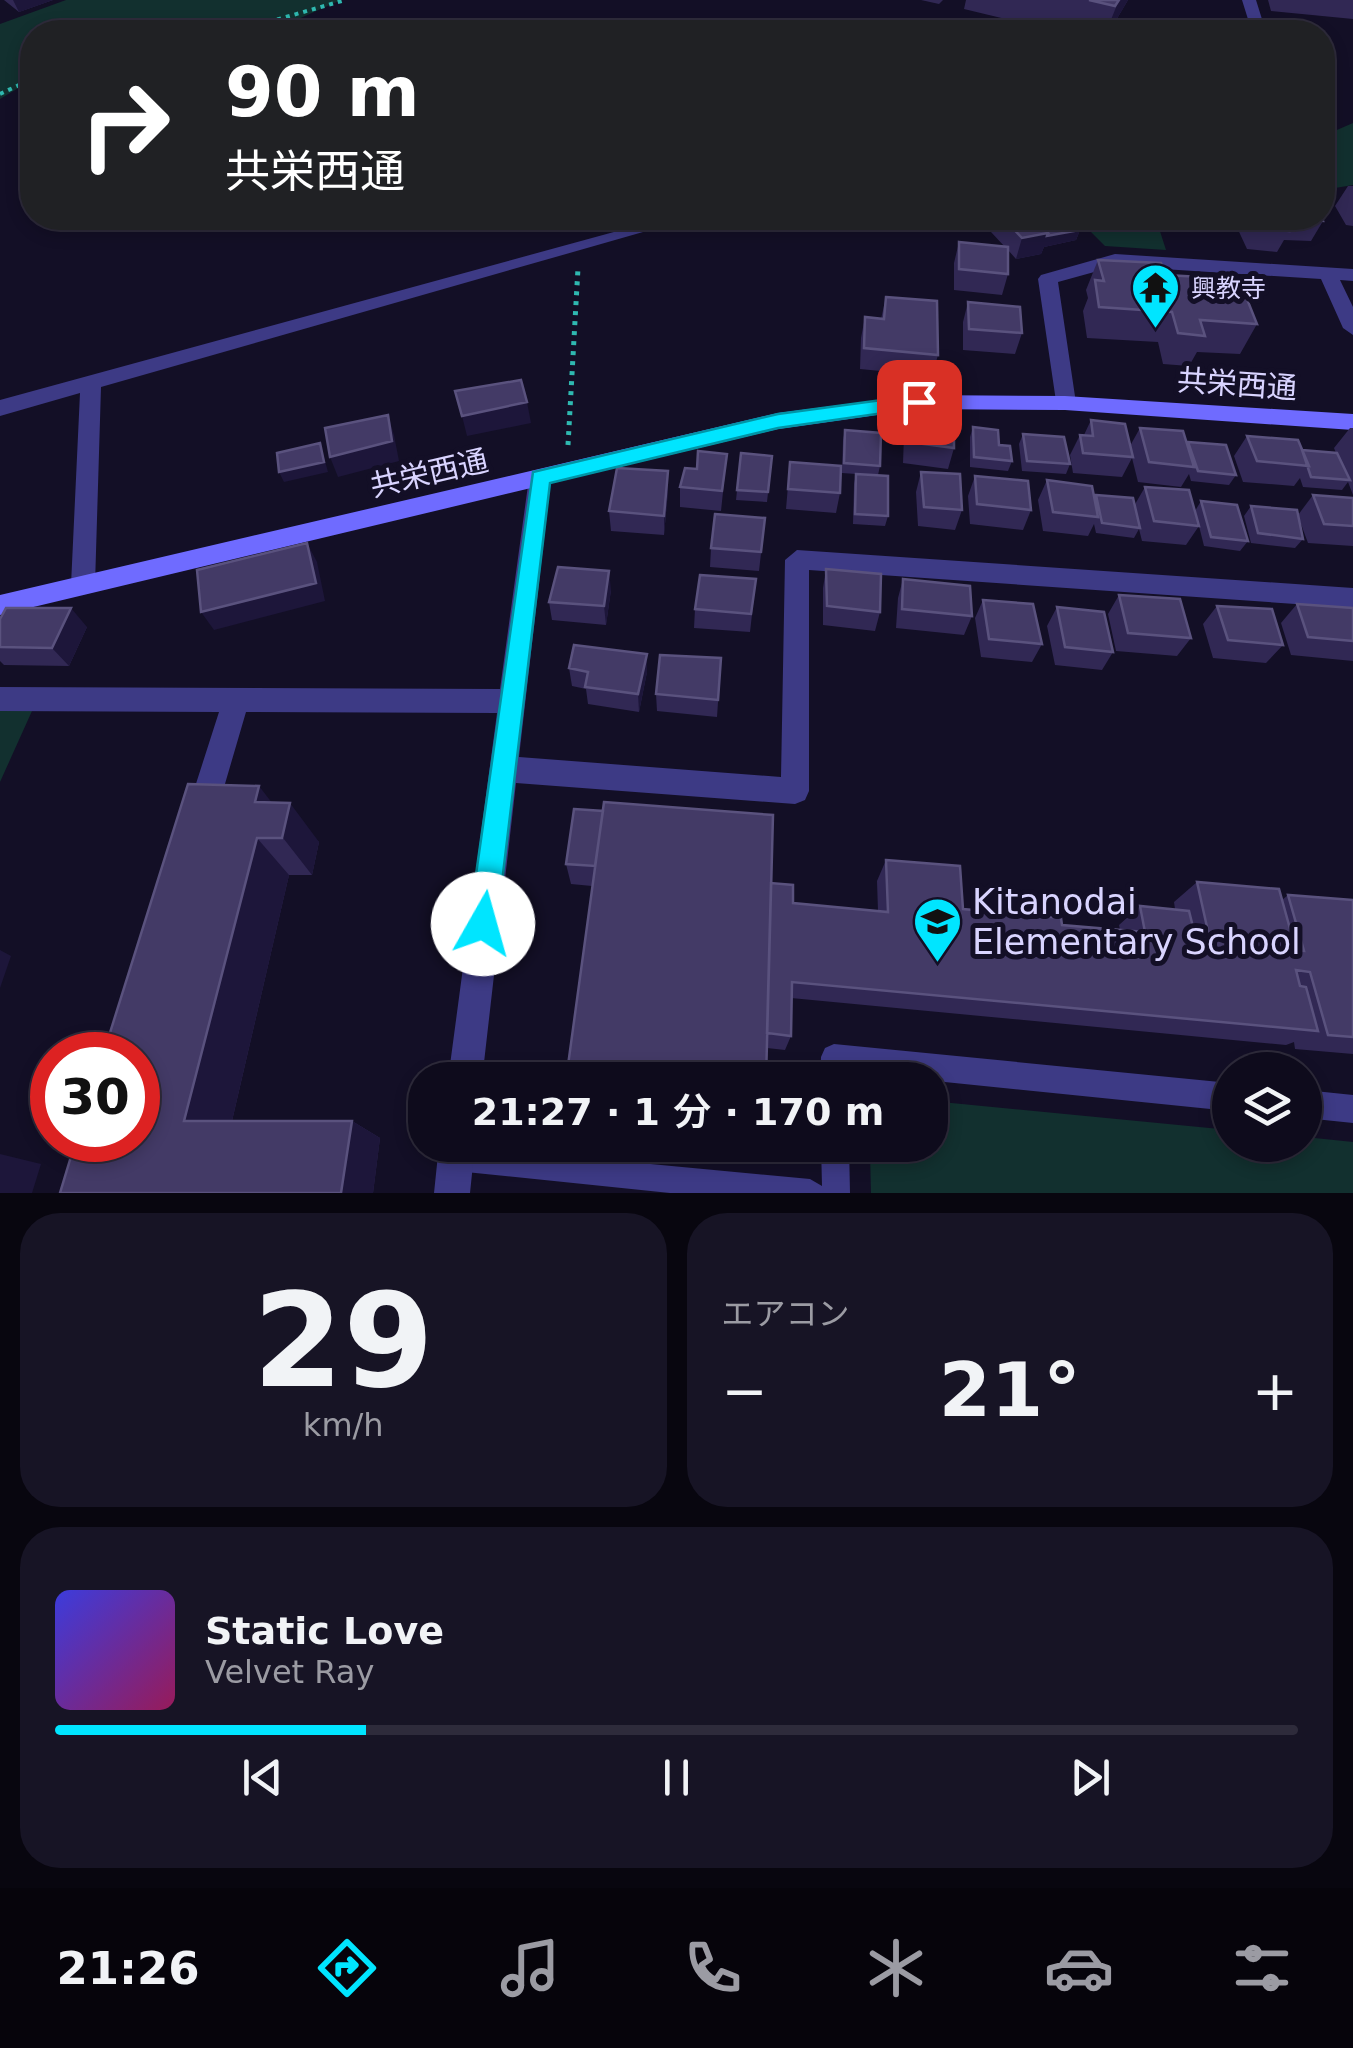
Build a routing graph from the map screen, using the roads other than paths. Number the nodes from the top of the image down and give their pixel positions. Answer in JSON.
{"nodes":[{"id":1,"x":639,"y":230,"type":"edge"},
{"id":2,"x":1328,"y":274,"type":"junction"},
{"id":3,"x":1353,"y":275,"type":"edge"},
{"id":4,"x":1353,"y":328,"type":"edge"},
{"id":5,"x":91,"y":383,"type":"junction"},
{"id":6,"x":1065,"y":403,"type":"junction"},
{"id":7,"x":0,"y":408,"type":"edge"},
{"id":8,"x":1353,"y":422,"type":"edge"},
{"id":9,"x":554,"y":475,"type":"junction"},
{"id":10,"x":83,"y":585,"type":"junction"},
{"id":11,"x":1353,"y":598,"type":"edge"},
{"id":12,"x":0,"y":605,"type":"edge"},
{"id":13,"x":0,"y":699,"type":"edge"},
{"id":14,"x":236,"y":699,"type":"junction"},
{"id":15,"x":511,"y":701,"type":"junction"},
{"id":16,"x":502,"y":769,"type":"junction"},
{"id":17,"x":190,"y":849,"type":"edge"},
{"id":18,"x":467,"y":1062,"type":"edge"},
{"id":19,"x":834,"y":1062,"type":"edge"},
{"id":20,"x":884,"y":1062,"type":"edge"},
{"id":21,"x":948,"y":1069,"type":"edge"},
{"id":22,"x":1212,"y":1095,"type":"edge"},
{"id":23,"x":1322,"y":1106,"type":"edge"},
{"id":24,"x":1353,"y":1109,"type":"edge"},
{"id":25,"x":456,"y":1162,"type":"edge"},
{"id":26,"x":549,"y":1162,"type":"edge"},
{"id":27,"x":835,"y":1162,"type":"edge"},
{"id":28,"x":452,"y":1193,"type":"edge"},
{"id":29,"x":810,"y":1193,"type":"edge"},
{"id":30,"x":836,"y":1193,"type":"edge"}],
"edges":[{"from":1,"to":5,"type":"street"},
{"from":2,"to":3,"type":"street"},
{"from":2,"to":4,"type":"street"},
{"from":2,"to":6,"type":"street"},
{"from":5,"to":7,"type":"street"},
{"from":5,"to":10,"type":"street"},
{"from":6,"to":8,"type":"street","name":"共栄西通"},
{"from":6,"to":9,"type":"street","name":"共栄西通"},
{"from":9,"to":10,"type":"street","name":"共栄西通"},
{"from":9,"to":15,"type":"street"},
{"from":10,"to":12,"type":"street","name":"共栄西通"},
{"from":11,"to":16,"type":"street"},
{"from":13,"to":14,"type":"street"},
{"from":14,"to":15,"type":"street"},
{"from":14,"to":17,"type":"street"},
{"from":15,"to":16,"type":"street"},
{"from":16,"to":18,"type":"street"},
{"from":19,"to":20,"type":"lane"},
{"from":21,"to":22,"type":"lane"},
{"from":23,"to":24,"type":"lane"},
{"from":25,"to":28,"type":"street"},
{"from":26,"to":29,"type":"lane"},
{"from":27,"to":30,"type":"lane"}]}
